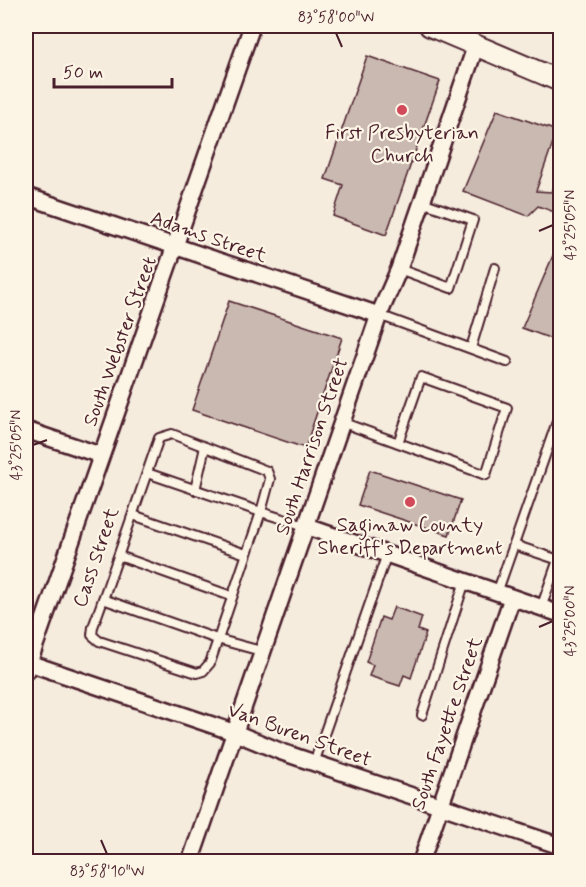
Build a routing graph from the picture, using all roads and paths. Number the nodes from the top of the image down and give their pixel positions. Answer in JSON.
{"nodes":[{"id":1,"x":252,"y":26,"type":"edge"},
{"id":2,"x":430,"y":26,"type":"edge"},
{"id":3,"x":476,"y":45,"type":"junction"},
{"id":4,"x":561,"y":81,"type":"edge"},
{"id":5,"x":26,"y":196,"type":"edge"},
{"id":6,"x":422,"y":202,"type":"junction"},
{"id":7,"x":175,"y":247,"type":"junction"},
{"id":8,"x":495,"y":268,"type":"dead end"},
{"id":9,"x":399,"y":269,"type":"junction"},
{"id":10,"x":379,"y":315,"type":"junction"},
{"id":11,"x":471,"y":348,"type":"junction"},
{"id":12,"x":507,"y":362,"type":"dead end"},
{"id":13,"x":561,"y":413,"type":"edge"},
{"id":14,"x":341,"y":422,"type":"junction"},
{"id":15,"x":26,"y":430,"type":"edge"},
{"id":16,"x":398,"y":443,"type":"junction"},
{"id":17,"x":205,"y":447,"type":"junction"},
{"id":18,"x":100,"y":455,"type":"junction"},
{"id":19,"x":147,"y":473,"type":"junction"},
{"id":20,"x":195,"y":490,"type":"junction"},
{"id":21,"x":261,"y":512,"type":"junction"},
{"id":22,"x":133,"y":515,"type":"junction"},
{"id":23,"x":305,"y":526,"type":"junction"},
{"id":24,"x":514,"y":545,"type":"junction"},
{"id":25,"x":246,"y":554,"type":"junction"},
{"id":26,"x":387,"y":554,"type":"junction"},
{"id":27,"x":119,"y":556,"type":"junction"},
{"id":28,"x":560,"y":557,"type":"edge"},
{"id":29,"x":465,"y":581,"type":"junction"},
{"id":30,"x":497,"y":593,"type":"junction"},
{"id":31,"x":231,"y":597,"type":"junction"},
{"id":32,"x":512,"y":598,"type":"junction"},
{"id":33,"x":103,"y":599,"type":"junction"},
{"id":34,"x":541,"y":608,"type":"junction"},
{"id":35,"x":561,"y":614,"type":"edge"},
{"id":36,"x":218,"y":639,"type":"junction"},
{"id":37,"x":261,"y":651,"type":"junction"},
{"id":38,"x":26,"y":666,"type":"edge"},
{"id":39,"x":422,"y":715,"type":"dead end"},
{"id":40,"x":233,"y":732,"type":"junction"},
{"id":41,"x":314,"y":763,"type":"junction"},
{"id":42,"x":440,"y":805,"type":"junction"},
{"id":43,"x":561,"y":846,"type":"edge"},
{"id":44,"x":190,"y":861,"type":"edge"},
{"id":45,"x":421,"y":861,"type":"edge"}],
"edges":[{"from":1,"to":7,"type":"street","name":"South Webster Street"},
{"from":2,"to":3,"type":"main road"},
{"from":3,"to":4,"type":"main road"},
{"from":3,"to":6,"type":"street","name":"South Harrison Street"},
{"from":5,"to":7,"type":"street","name":"Adams Street"},
{"from":6,"to":9,"type":"street","name":"South Harrison Street"},
{"from":6,"to":9,"type":"lane"},
{"from":7,"to":10,"type":"street","name":"Adams Street"},
{"from":7,"to":18,"type":"street","name":"South Webster Street"},
{"from":8,"to":11,"type":"lane"},
{"from":9,"to":10,"type":"street","name":"South Harrison Street"},
{"from":10,"to":11,"type":"lane"},
{"from":10,"to":14,"type":"street","name":"South Harrison Street"},
{"from":11,"to":12,"type":"lane"},
{"from":13,"to":24,"type":"lane"},
{"from":14,"to":16,"type":"lane"},
{"from":14,"to":23,"type":"street","name":"South Harrison Street"},
{"from":15,"to":18,"type":"street"},
{"from":16,"to":16,"type":"lane"},
{"from":17,"to":19,"type":"lane","name":"Cass Street"},
{"from":17,"to":20,"type":"lane"},
{"from":17,"to":21,"type":"lane","name":"Cass Street"},
{"from":18,"to":38,"type":"street","name":"South Webster Street"},
{"from":19,"to":20,"type":"lane"},
{"from":19,"to":22,"type":"lane","name":"Cass Street"},
{"from":20,"to":21,"type":"lane"},
{"from":21,"to":23,"type":"lane"},
{"from":21,"to":25,"type":"lane","name":"Cass Street"},
{"from":22,"to":25,"type":"lane"},
{"from":22,"to":27,"type":"lane","name":"Cass Street"},
{"from":23,"to":26,"type":"street"},
{"from":23,"to":37,"type":"street","name":"South Harrison Street"},
{"from":24,"to":28,"type":"lane"},
{"from":24,"to":30,"type":"lane"},
{"from":25,"to":31,"type":"lane","name":"Cass Street"},
{"from":26,"to":29,"type":"street"},
{"from":26,"to":41,"type":"lane"},
{"from":27,"to":31,"type":"lane"},
{"from":27,"to":33,"type":"lane","name":"Cass Street"},
{"from":28,"to":34,"type":"lane"},
{"from":29,"to":30,"type":"street"},
{"from":29,"to":39,"type":"lane"},
{"from":30,"to":32,"type":"street"},
{"from":31,"to":36,"type":"lane","name":"Cass Street"},
{"from":32,"to":34,"type":"street"},
{"from":32,"to":42,"type":"street","name":"South Fayette Street"},
{"from":33,"to":36,"type":"lane"},
{"from":33,"to":36,"type":"lane","name":"Cass Street"},
{"from":34,"to":35,"type":"street"},
{"from":36,"to":37,"type":"lane"},
{"from":37,"to":40,"type":"street","name":"South Harrison Street"},
{"from":38,"to":40,"type":"street","name":"Van Buren Street"},
{"from":40,"to":41,"type":"street","name":"Van Buren Street"},
{"from":40,"to":44,"type":"street","name":"South Harrison Street"},
{"from":41,"to":42,"type":"street","name":"Van Buren Street"},
{"from":42,"to":43,"type":"street","name":"Van Buren Street"},
{"from":42,"to":45,"type":"street","name":"South Fayette Street"}]}
